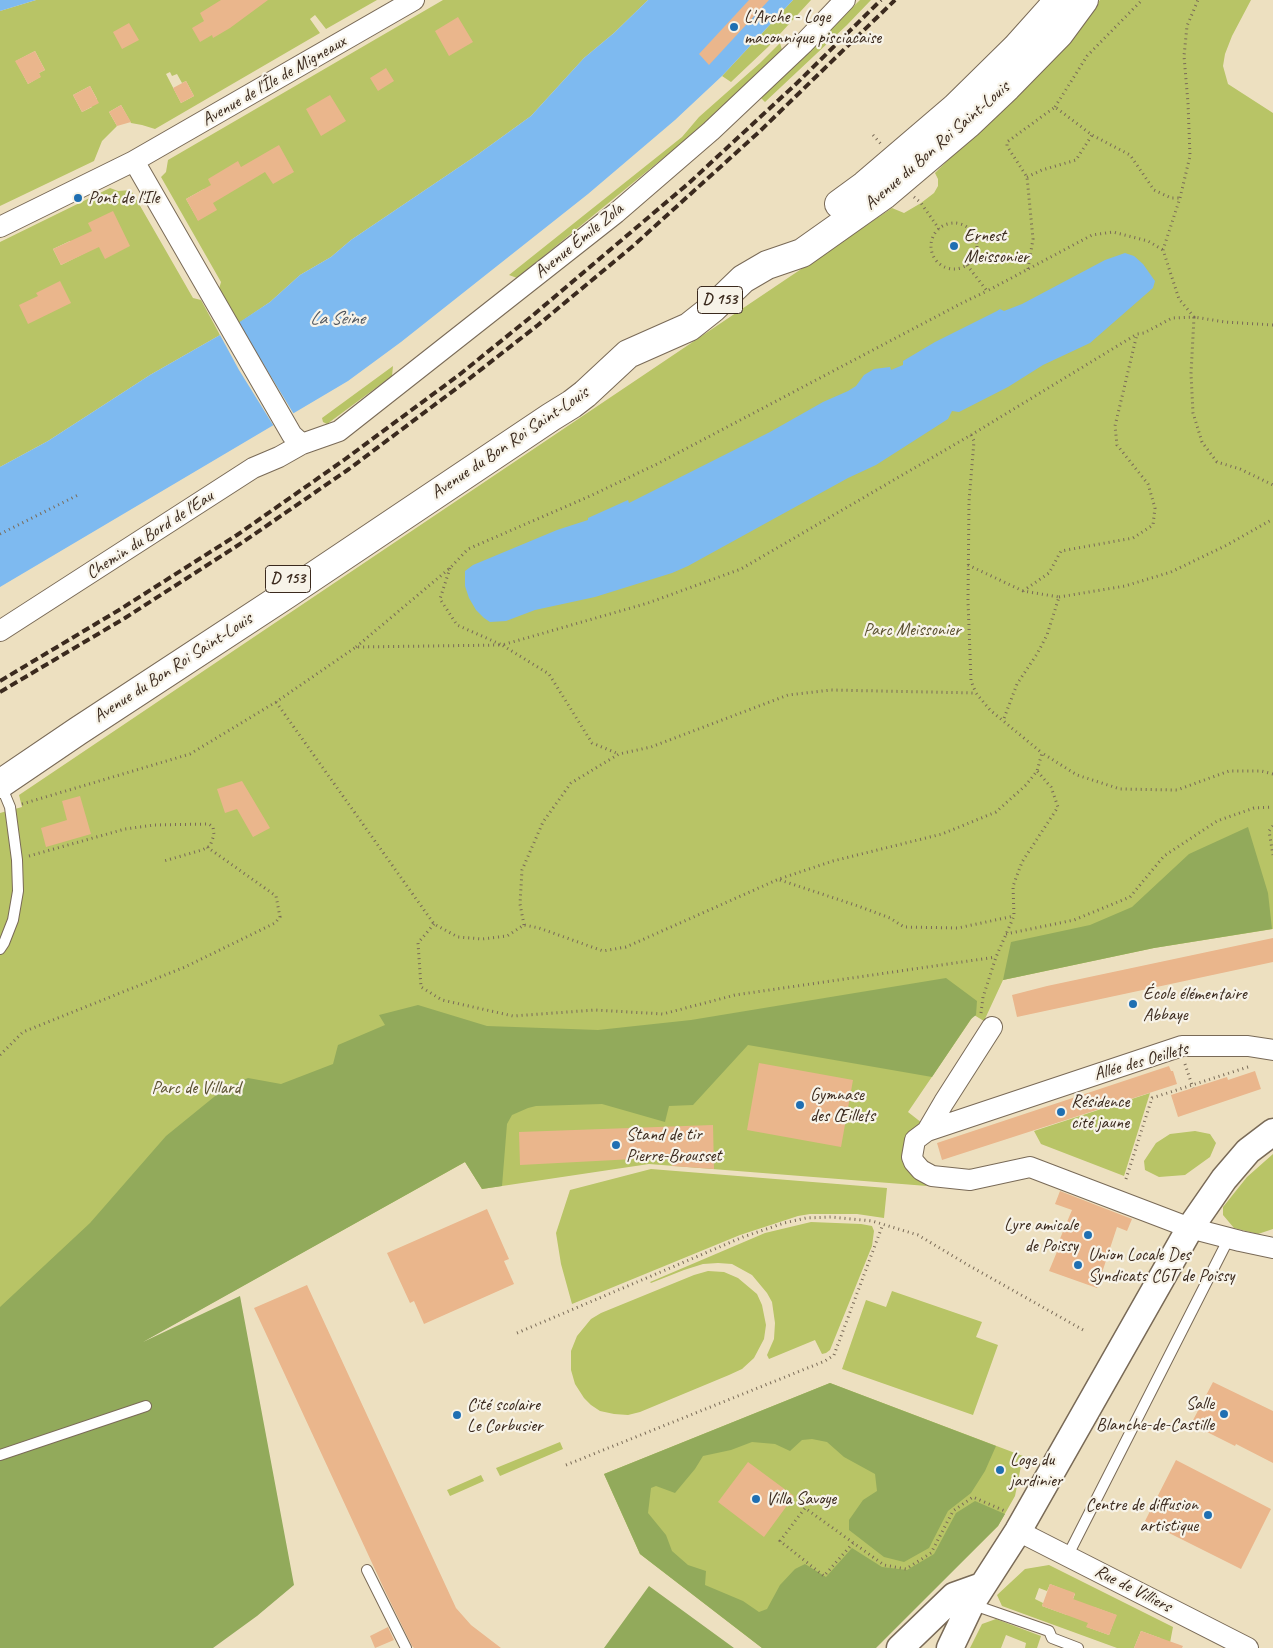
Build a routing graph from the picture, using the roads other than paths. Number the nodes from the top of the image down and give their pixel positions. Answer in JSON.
{"nodes":[{"id":1,"x":414,"y":0,"type":"edge"},
{"id":2,"x":845,"y":0,"type":"edge"},
{"id":3,"x":1059,"y":0,"type":"edge"},
{"id":4,"x":1084,"y":0,"type":"edge"},
{"id":5,"x":134,"y":161,"type":"junction"},
{"id":6,"x":0,"y":226,"type":"edge"},
{"id":7,"x":297,"y":439,"type":"junction"},
{"id":8,"x":0,"y":631,"type":"edge"},
{"id":9,"x":2,"y":784,"type":"edge"},
{"id":10,"x":0,"y":949,"type":"edge"},
{"id":11,"x":986,"y":1023,"type":"road end"},
{"id":12,"x":1273,"y":1050,"type":"edge"},
{"id":13,"x":928,"y":1131,"type":"junction"},
{"id":14,"x":1273,"y":1132,"type":"edge"},
{"id":15,"x":1190,"y":1228,"type":"junction"},
{"id":16,"x":1229,"y":1238,"type":"junction"},
{"id":17,"x":1273,"y":1248,"type":"edge"},
{"id":18,"x":146,"y":1406,"type":"dead end"},
{"id":19,"x":0,"y":1455,"type":"edge"},
{"id":20,"x":1012,"y":1521,"type":"junction"},
{"id":21,"x":1068,"y":1555,"type":"junction"},
{"id":22,"x":366,"y":1570,"type":"dead end"},
{"id":23,"x":976,"y":1595,"type":"junction"},
{"id":24,"x":406,"y":1648,"type":"edge"},
{"id":25,"x":900,"y":1648,"type":"edge"},
{"id":26,"x":950,"y":1648,"type":"edge"},
{"id":27,"x":1078,"y":1648,"type":"edge"},
{"id":28,"x":1248,"y":1648,"type":"edge"}],
"edges":[{"from":1,"to":5,"type":"street","name":"Avenue de l'Île de Migneaux"},
{"from":2,"to":7,"type":"street","name":"Avenue Émile Zola"},
{"from":3,"to":9,"type":"main road","name":"Avenue du Bon Roi Saint-Louis","number":"D 153"},
{"from":4,"to":9,"type":"main road","name":"Avenue du Bon Roi Saint-Louis","number":"D 153"},
{"from":5,"to":6,"type":"street","name":"Avenue de l'Île de Migneaux"},
{"from":5,"to":7,"type":"street"},
{"from":7,"to":8,"type":"street","name":"Chemin du Bord de l'Eau"},
{"from":9,"to":10,"type":"lane"},
{"from":11,"to":13,"type":"street"},
{"from":12,"to":13,"type":"street","name":"Allée des Oeillets"},
{"from":13,"to":15,"type":"street"},
{"from":14,"to":15,"type":"street"},
{"from":15,"to":16,"type":"street"},
{"from":15,"to":20,"type":"street"},
{"from":16,"to":17,"type":"street"},
{"from":16,"to":21,"type":"lane"},
{"from":18,"to":19,"type":"lane"},
{"from":20,"to":21,"type":"street","name":"Rue de Villiers"},
{"from":20,"to":23,"type":"street"},
{"from":21,"to":28,"type":"street","name":"Rue de Villiers"},
{"from":22,"to":24,"type":"lane"},
{"from":23,"to":25,"type":"street"},
{"from":23,"to":26,"type":"street"},
{"from":23,"to":27,"type":"lane"}]}
